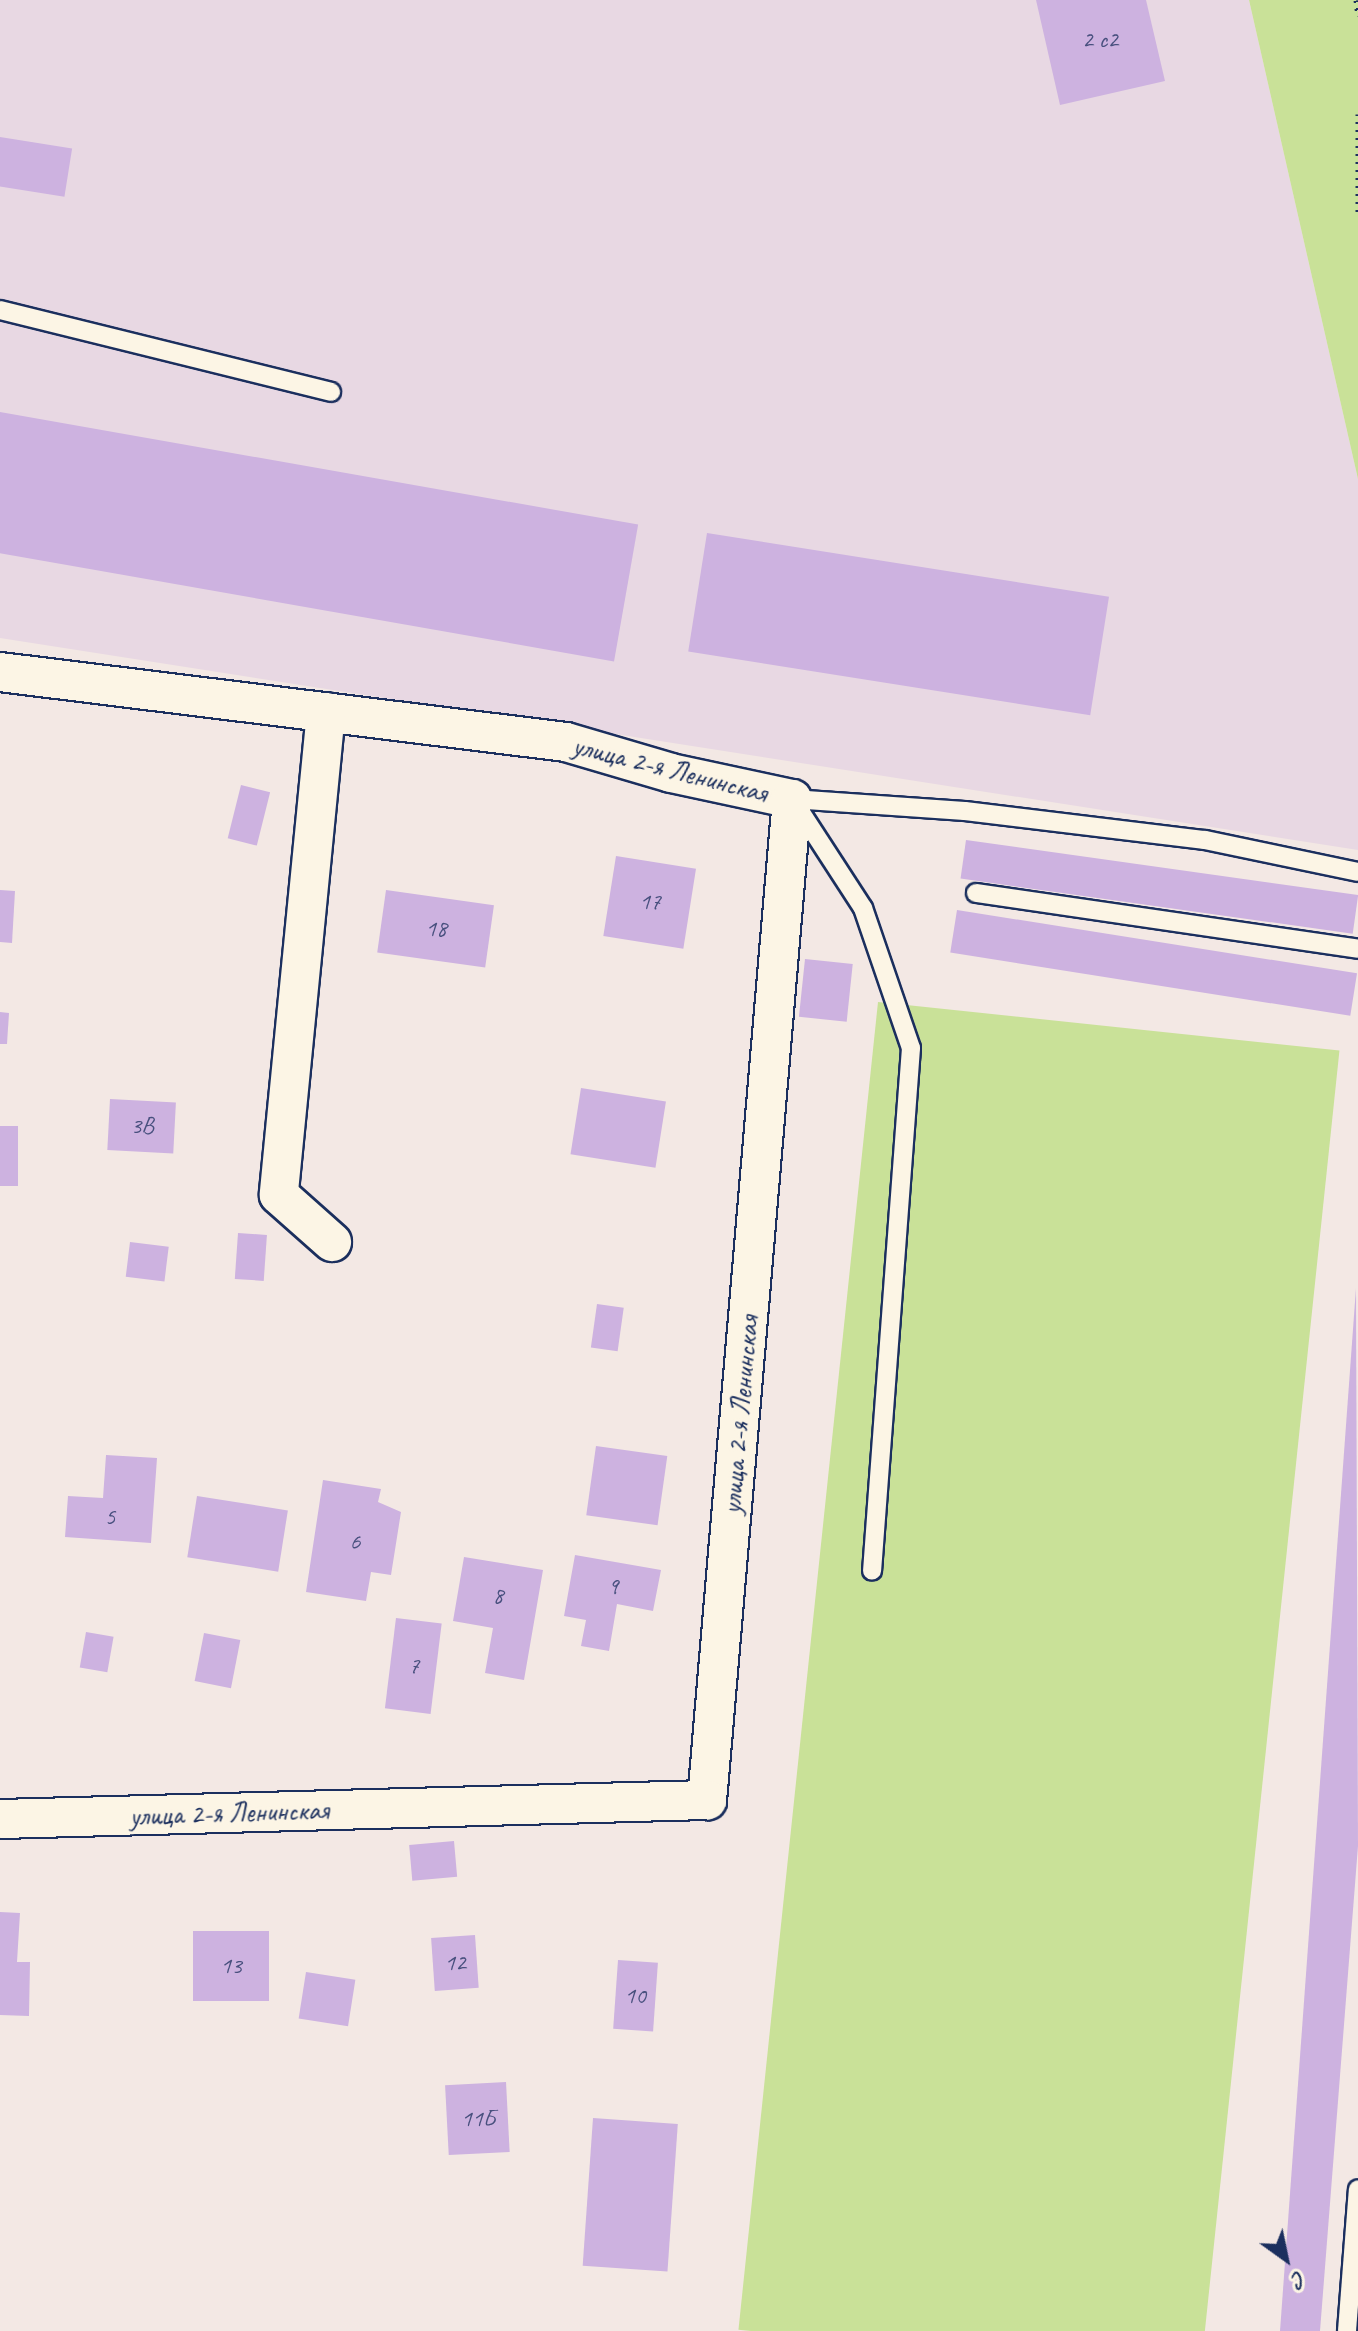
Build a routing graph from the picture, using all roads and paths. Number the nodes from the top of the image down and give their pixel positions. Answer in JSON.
{"nodes":[{"id":1,"x":1356,"y":0,"type":"edge"},
{"id":2,"x":1358,"y":16,"type":"edge"},
{"id":3,"x":1358,"y":114,"type":"edge"},
{"id":4,"x":1358,"y":214,"type":"edge"},
{"id":5,"x":0,"y":310,"type":"edge"},
{"id":6,"x":331,"y":392,"type":"dead end"},
{"id":7,"x":0,"y":672,"type":"edge"},
{"id":8,"x":326,"y":712,"type":"junction"},
{"id":9,"x":792,"y":799,"type":"junction"},
{"id":10,"x":1358,"y":872,"type":"edge"},
{"id":11,"x":976,"y":893,"type":"dead end"},
{"id":12,"x":1358,"y":949,"type":"edge"},
{"id":13,"x":332,"y":1242,"type":"dead end"},
{"id":14,"x":872,"y":1571,"type":"dead end"},
{"id":15,"x":0,"y":1819,"type":"edge"},
{"id":16,"x":1358,"y":2189,"type":"edge"},
{"id":17,"x":1347,"y":2331,"type":"edge"}],
"edges":[{"from":1,"to":2,"type":"path"},
{"from":3,"to":4,"type":"path"},
{"from":5,"to":6,"type":"lane"},
{"from":7,"to":8,"type":"street","name":"улица 2-я Ленинская"},
{"from":8,"to":9,"type":"street","name":"улица 2-я Ленинская"},
{"from":8,"to":13,"type":"street"},
{"from":9,"to":10,"type":"lane"},
{"from":9,"to":14,"type":"lane"},
{"from":9,"to":15,"type":"street","name":"улица 2-я Ленинская"},
{"from":11,"to":12,"type":"lane"},
{"from":16,"to":17,"type":"lane"}]}
